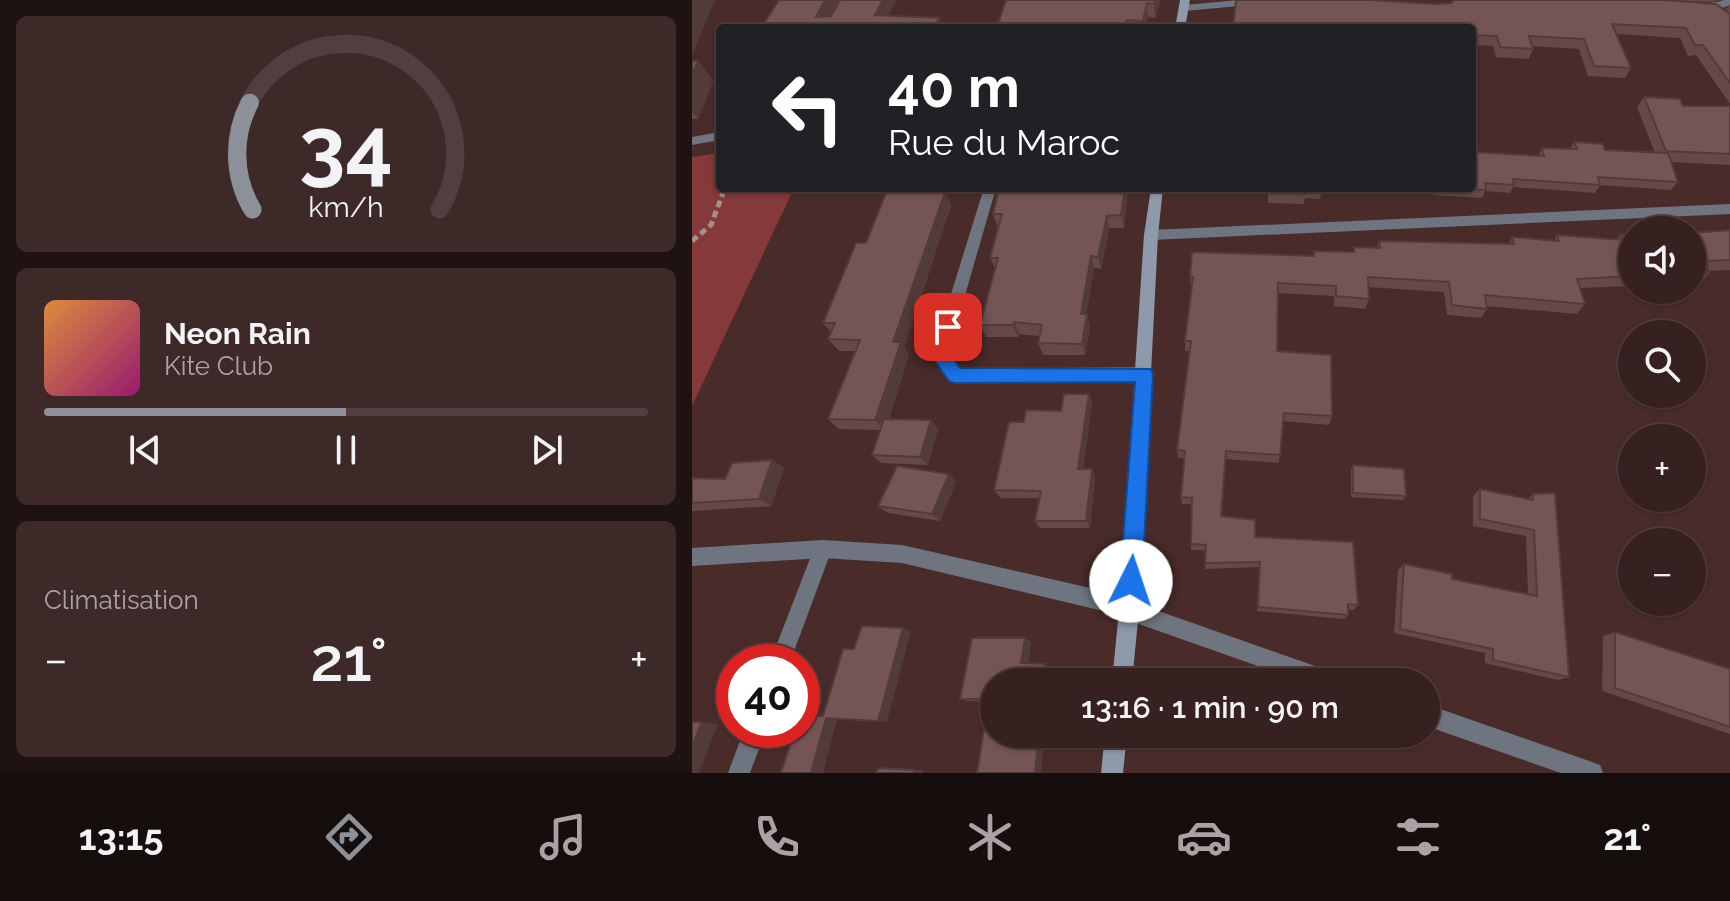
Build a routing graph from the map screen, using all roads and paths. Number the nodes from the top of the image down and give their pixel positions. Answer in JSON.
{"nodes":[{"id":1,"x":1273,"y":0,"type":"edge"},
{"id":2,"x":1730,"y":1,"type":"edge"},
{"id":3,"x":1184,"y":4,"type":"edge"},
{"id":4,"x":1684,"y":6,"type":"edge"},
{"id":5,"x":1181,"y":24,"type":"edge"},
{"id":6,"x":716,"y":137,"type":"edge"},
{"id":7,"x":692,"y":141,"type":"edge"},
{"id":8,"x":723,"y":192,"type":"edge"},
{"id":9,"x":989,"y":192,"type":"edge"},
{"id":10,"x":1156,"y":192,"type":"edge"},
{"id":11,"x":1730,"y":209,"type":"edge"},
{"id":12,"x":1151,"y":235,"type":"junction"},
{"id":13,"x":692,"y":241,"type":"edge"},
{"id":14,"x":1144,"y":374,"type":"junction"},
{"id":15,"x":823,"y":549,"type":"junction"},
{"id":16,"x":692,"y":557,"type":"edge"},
{"id":17,"x":1129,"y":610,"type":"junction"},
{"id":18,"x":787,"y":644,"type":"edge"},
{"id":19,"x":1123,"y":668,"type":"edge"},
{"id":20,"x":1293,"y":668,"type":"edge"},
{"id":21,"x":1440,"y":720,"type":"edge"},
{"id":22,"x":748,"y":748,"type":"edge"},
{"id":23,"x":1115,"y":748,"type":"edge"},
{"id":24,"x":739,"y":773,"type":"edge"},
{"id":25,"x":1112,"y":773,"type":"edge"},
{"id":26,"x":1592,"y":773,"type":"edge"}],
"edges":[{"from":1,"to":3,"type":"street"},
{"from":2,"to":4,"type":"street"},
{"from":3,"to":5,"type":"street"},
{"from":6,"to":7,"type":"street"},
{"from":8,"to":13,"type":"path"},
{"from":9,"to":14,"type":"street"},
{"from":10,"to":12,"type":"street"},
{"from":11,"to":12,"type":"street"},
{"from":12,"to":14,"type":"street"},
{"from":14,"to":17,"type":"street"},
{"from":15,"to":16,"type":"street"},
{"from":15,"to":17,"type":"street"},
{"from":15,"to":18,"type":"street"},
{"from":17,"to":19,"type":"street"},
{"from":17,"to":20,"type":"street"},
{"from":21,"to":26,"type":"street"},
{"from":22,"to":24,"type":"street"},
{"from":23,"to":25,"type":"street"}]}
